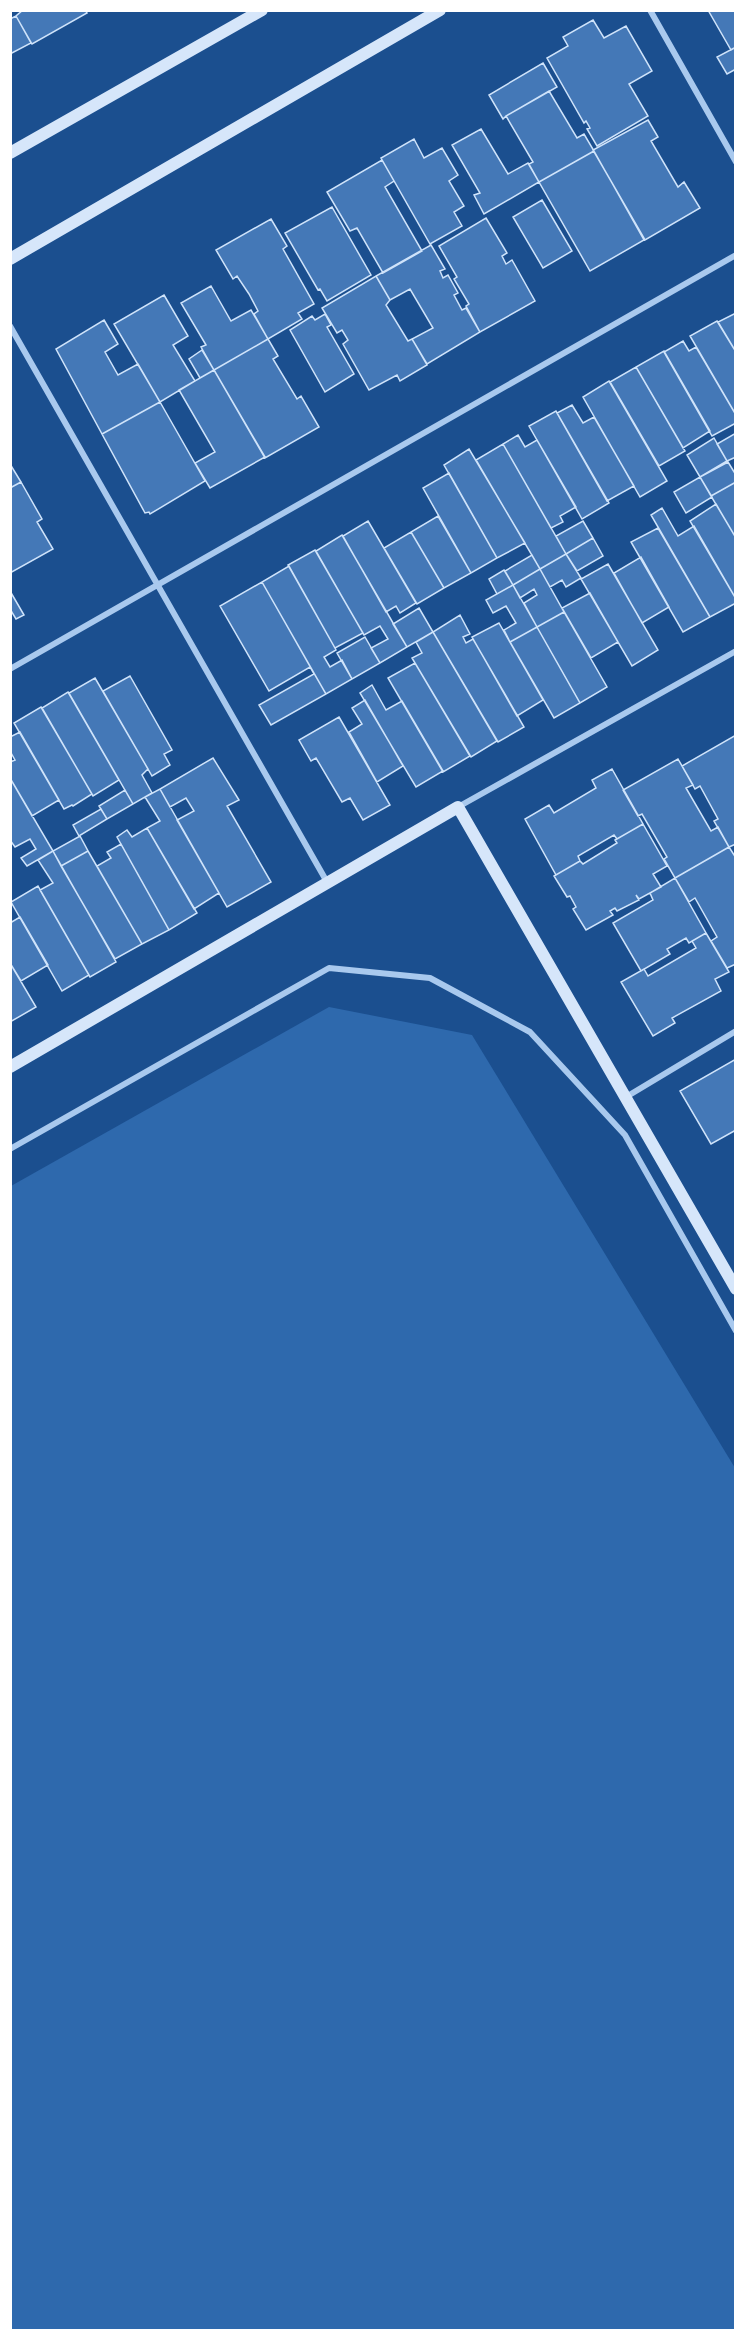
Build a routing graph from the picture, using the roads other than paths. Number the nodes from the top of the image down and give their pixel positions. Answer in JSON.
{"nodes":[{"id":1,"x":262,"y":10,"type":"edge"},
{"id":2,"x":440,"y":10,"type":"edge"},
{"id":3,"x":650,"y":10,"type":"edge"},
{"id":4,"x":10,"y":153,"type":"edge"},
{"id":5,"x":735,"y":162,"type":"edge"},
{"id":6,"x":735,"y":255,"type":"edge"},
{"id":7,"x":10,"y":259,"type":"edge"},
{"id":8,"x":10,"y":326,"type":"edge"},
{"id":9,"x":159,"y":583,"type":"junction"},
{"id":10,"x":735,"y":651,"type":"edge"},
{"id":11,"x":10,"y":669,"type":"edge"},
{"id":12,"x":458,"y":807,"type":"junction"},
{"id":13,"x":327,"y":882,"type":"junction"},
{"id":14,"x":735,"y":1031,"type":"edge"},
{"id":15,"x":10,"y":1067,"type":"edge"},
{"id":16,"x":626,"y":1096,"type":"junction"},
{"id":17,"x":10,"y":1149,"type":"edge"},
{"id":18,"x":735,"y":1289,"type":"edge"},
{"id":19,"x":735,"y":1331,"type":"edge"}],
"edges":[{"from":1,"to":4,"type":"street"},
{"from":2,"to":7,"type":"street"},
{"from":3,"to":5,"type":"street"},
{"from":6,"to":9,"type":"street"},
{"from":8,"to":9,"type":"street"},
{"from":9,"to":11,"type":"street"},
{"from":9,"to":13,"type":"street"},
{"from":10,"to":12,"type":"street"},
{"from":12,"to":13,"type":"street"},
{"from":12,"to":16,"type":"street"},
{"from":13,"to":15,"type":"street"},
{"from":14,"to":16,"type":"street"},
{"from":16,"to":18,"type":"street"},
{"from":17,"to":19,"type":"street"}]}
